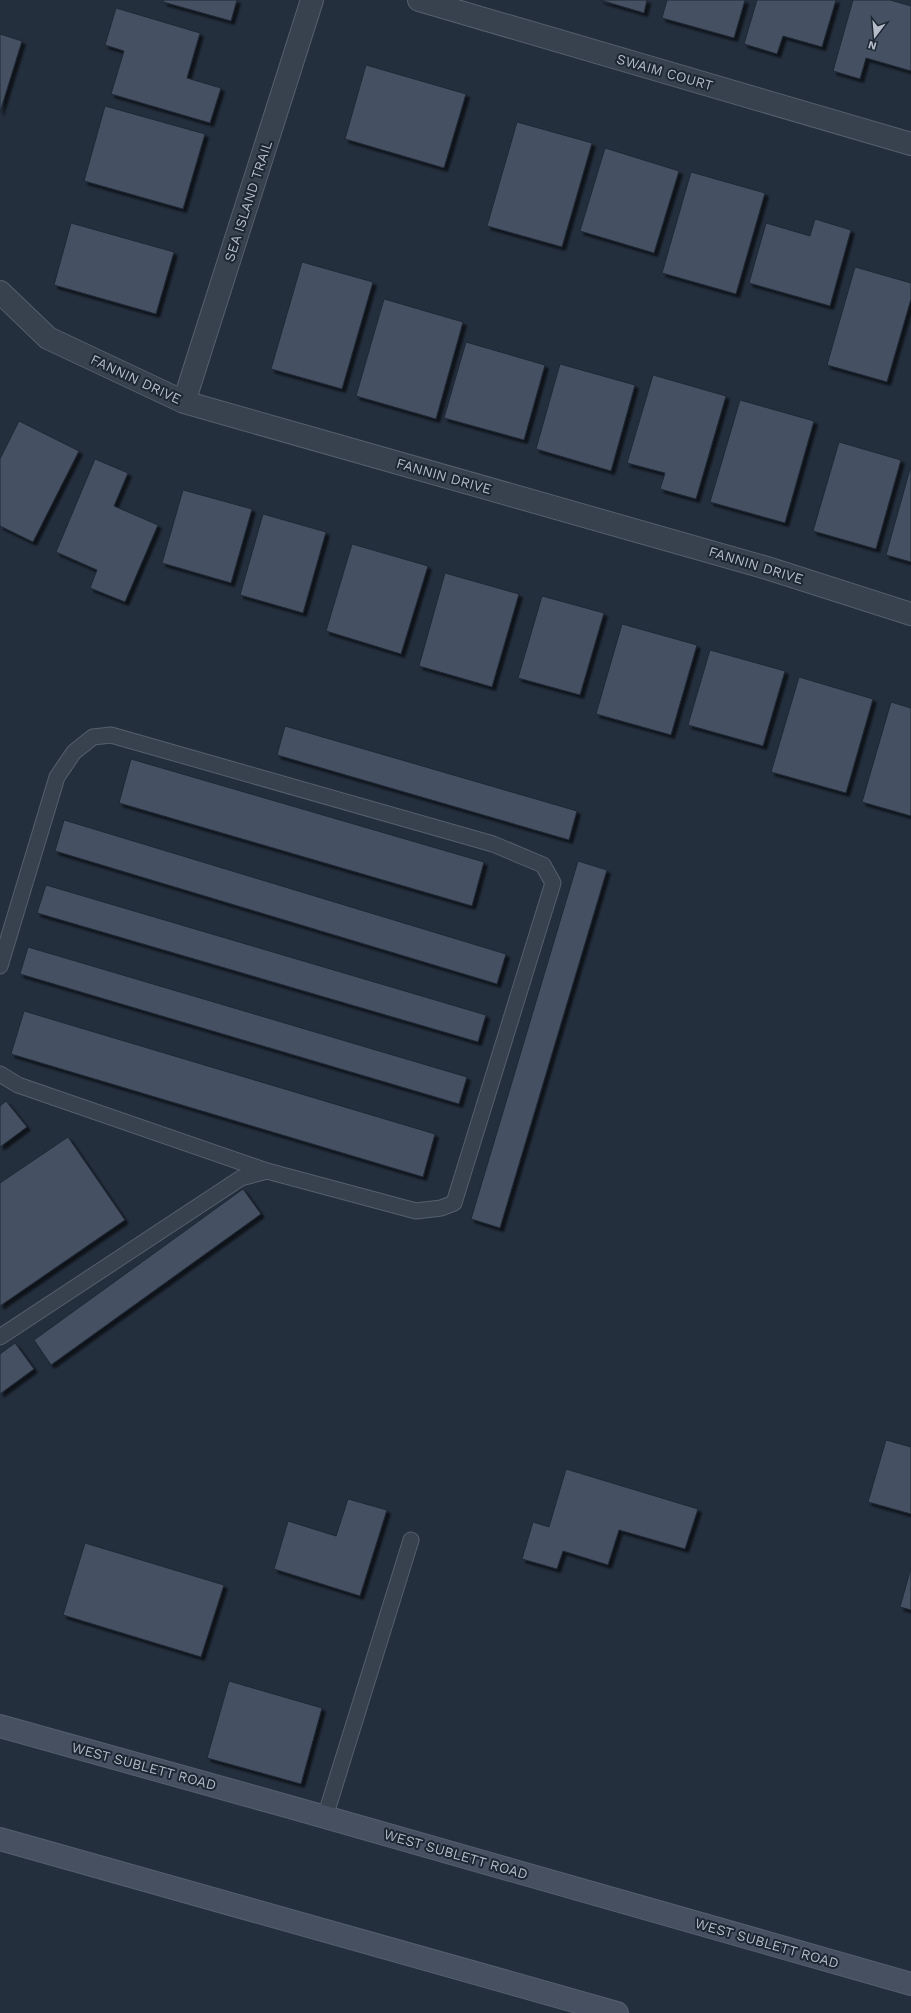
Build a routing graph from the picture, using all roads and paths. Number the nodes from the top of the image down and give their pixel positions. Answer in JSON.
{"nodes":[{"id":1,"x":312,"y":0,"type":"edge"},
{"id":2,"x":419,"y":0,"type":"edge"},
{"id":3,"x":911,"y":144,"type":"edge"},
{"id":4,"x":0,"y":292,"type":"edge"},
{"id":5,"x":184,"y":402,"type":"junction"},
{"id":6,"x":911,"y":614,"type":"edge"},
{"id":7,"x":0,"y":966,"type":"edge"},
{"id":8,"x":0,"y":1074,"type":"edge"},
{"id":9,"x":267,"y":1171,"type":"junction"},
{"id":10,"x":0,"y":1337,"type":"edge"},
{"id":11,"x":411,"y":1540,"type":"dead end"},
{"id":12,"x":0,"y":1726,"type":"edge"},
{"id":13,"x":325,"y":1817,"type":"junction"},
{"id":14,"x":0,"y":1839,"type":"edge"},
{"id":15,"x":911,"y":1984,"type":"edge"},
{"id":16,"x":617,"y":2013,"type":"edge"}],
"edges":[{"from":1,"to":5,"type":"street","name":"SEA ISLAND TRAIL"},
{"from":2,"to":3,"type":"street","name":"SWAIM COURT"},
{"from":4,"to":5,"type":"street","name":"FANNIN DRIVE"},
{"from":5,"to":6,"type":"street","name":"FANNIN DRIVE"},
{"from":7,"to":9,"type":"lane"},
{"from":8,"to":9,"type":"lane"},
{"from":9,"to":10,"type":"lane"},
{"from":11,"to":13,"type":"lane"},
{"from":12,"to":13,"type":"main road","name":"WEST SUBLETT ROAD"},
{"from":13,"to":15,"type":"main road","name":"WEST SUBLETT ROAD"},
{"from":14,"to":16,"type":"main road"}]}
